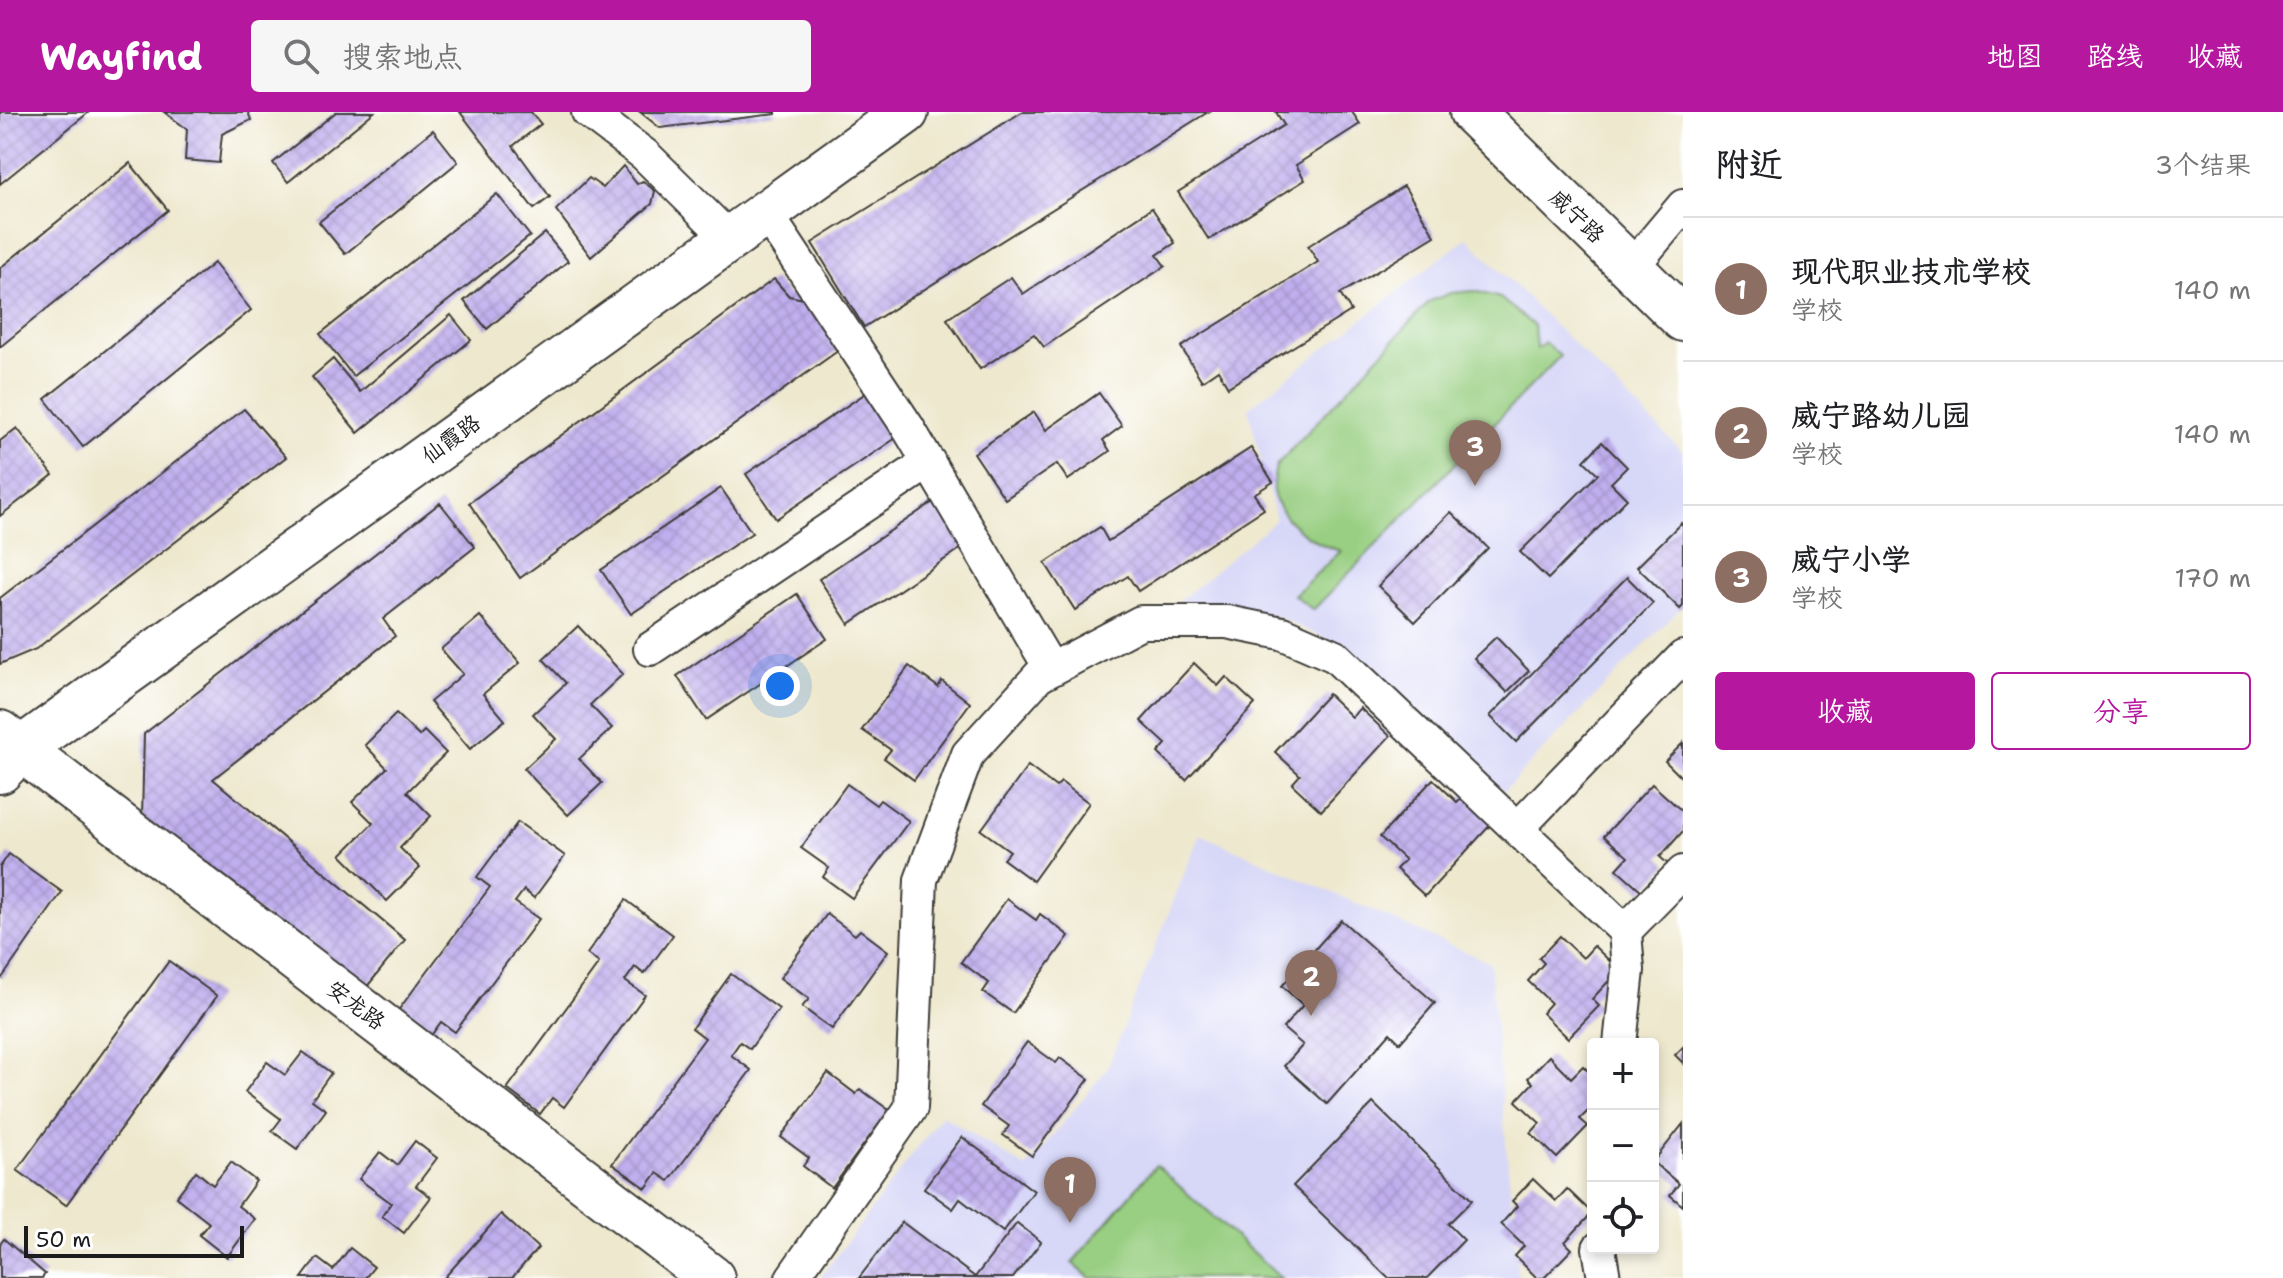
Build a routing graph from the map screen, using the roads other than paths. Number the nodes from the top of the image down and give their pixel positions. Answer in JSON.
{"nodes":[{"id":1,"x":588,"y":112,"type":"edge"},
{"id":2,"x":906,"y":112,"type":"edge"},
{"id":3,"x":1472,"y":112,"type":"edge"},
{"id":4,"x":1683,"y":206,"type":"edge"},
{"id":5,"x":766,"y":213,"type":"junction"},
{"id":6,"x":730,"y":239,"type":"junction"},
{"id":7,"x":1631,"y":268,"type":"junction"},
{"id":8,"x":1683,"y":319,"type":"edge"},
{"id":9,"x":929,"y":462,"type":"junction"},
{"id":10,"x":650,"y":649,"type":"dead end"},
{"id":11,"x":1683,"y":657,"type":"edge"},
{"id":12,"x":1051,"y":669,"type":"junction"},
{"id":13,"x":7,"y":751,"type":"edge"},
{"id":14,"x":1518,"y":828,"type":"junction"},
{"id":15,"x":1683,"y":872,"type":"edge"},
{"id":16,"x":1625,"y":931,"type":"junction"},
{"id":17,"x":1621,"y":1038,"type":"edge"},
{"id":18,"x":1600,"y":1254,"type":"edge"},
{"id":19,"x":712,"y":1278,"type":"edge"},
{"id":20,"x":792,"y":1278,"type":"edge"},
{"id":21,"x":1604,"y":1278,"type":"edge"}],
"edges":[{"from":1,"to":6,"type":"street"},
{"from":2,"to":5,"type":"main road","name":"仙霞路"},
{"from":3,"to":7,"type":"main road","name":"威宁路"},
{"from":4,"to":7,"type":"street"},
{"from":5,"to":6,"type":"main road","name":"仙霞路"},
{"from":5,"to":9,"type":"street"},
{"from":6,"to":13,"type":"main road","name":"仙霞路"},
{"from":7,"to":8,"type":"main road","name":"威宁路"},
{"from":9,"to":10,"type":"street"},
{"from":9,"to":12,"type":"street"},
{"from":11,"to":14,"type":"street"},
{"from":12,"to":14,"type":"street"},
{"from":12,"to":20,"type":"street"},
{"from":13,"to":19,"type":"main road","name":"安龙路"},
{"from":14,"to":16,"type":"street"},
{"from":15,"to":16,"type":"street"},
{"from":16,"to":17,"type":"street"},
{"from":18,"to":21,"type":"street"}]}
